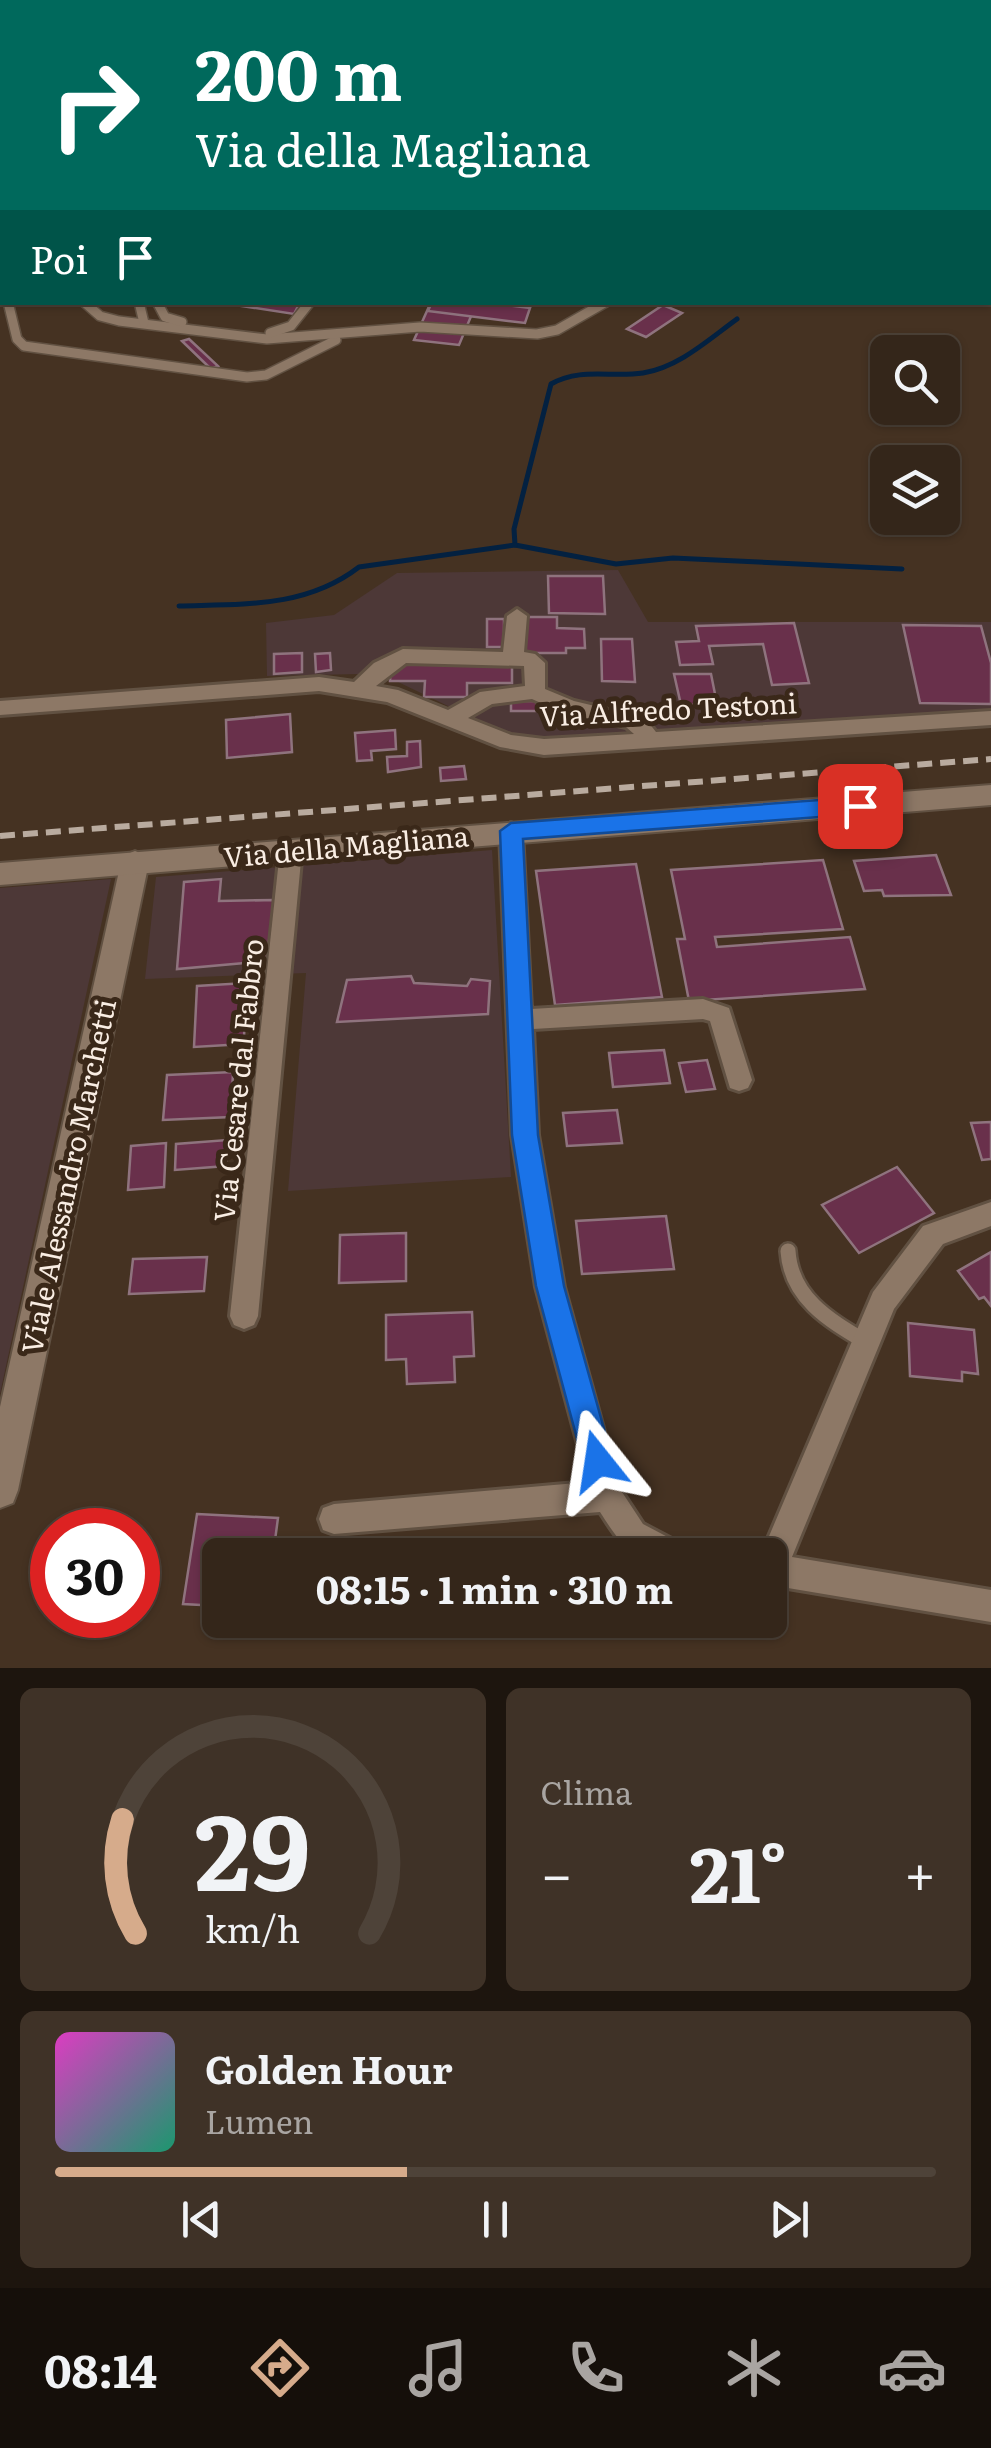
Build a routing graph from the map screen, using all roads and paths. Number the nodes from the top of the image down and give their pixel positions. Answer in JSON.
{"nodes":[{"id":1,"x":9,"y":305,"type":"edge"},
{"id":2,"x":87,"y":305,"type":"edge"},
{"id":3,"x":140,"y":305,"type":"edge"},
{"id":4,"x":158,"y":305,"type":"edge"},
{"id":5,"x":308,"y":305,"type":"edge"},
{"id":6,"x":601,"y":305,"type":"edge"},
{"id":7,"x":144,"y":324,"type":"junction"},
{"id":8,"x":342,"y":336,"type":"junction"},
{"id":9,"x":516,"y":616,"type":"dead end"},
{"id":10,"x":513,"y":656,"type":"junction"},
{"id":11,"x":360,"y":688,"type":"junction"},
{"id":12,"x":535,"y":692,"type":"junction"},
{"id":13,"x":0,"y":708,"type":"edge"},
{"id":14,"x":452,"y":717,"type":"junction"},
{"id":15,"x":991,"y":718,"type":"edge"},
{"id":16,"x":650,"y":740,"type":"junction"},
{"id":17,"x":991,"y":795,"type":"edge"},
{"id":18,"x":511,"y":831,"type":"junction"},
{"id":19,"x":291,"y":850,"type":"junction"},
{"id":20,"x":135,"y":862,"type":"junction"},
{"id":21,"x":0,"y":874,"type":"edge"},
{"id":22,"x":520,"y":1020,"type":"junction"},
{"id":23,"x":739,"y":1080,"type":"dead end"},
{"id":24,"x":991,"y":1214,"type":"edge"},
{"id":25,"x":788,"y":1251,"type":"dead end"},
{"id":26,"x":244,"y":1316,"type":"dead end"},
{"id":27,"x":866,"y":1342,"type":"junction"},
{"id":28,"x":0,"y":1490,"type":"edge"},
{"id":29,"x":607,"y":1496,"type":"junction"},
{"id":30,"x":334,"y":1519,"type":"dead end"},
{"id":31,"x":636,"y":1538,"type":"edge"},
{"id":32,"x":784,"y":1538,"type":"edge"},
{"id":33,"x":787,"y":1572,"type":"edge"},
{"id":34,"x":991,"y":1606,"type":"edge"}],
"edges":[{"from":1,"to":8,"type":"lane"},
{"from":2,"to":7,"type":"lane"},
{"from":3,"to":7,"type":"lane"},
{"from":4,"to":5,"type":"lane"},
{"from":6,"to":8,"type":"lane"},
{"from":7,"to":8,"type":"lane"},
{"from":9,"to":10,"type":"street"},
{"from":10,"to":11,"type":"street"},
{"from":10,"to":12,"type":"street"},
{"from":11,"to":13,"type":"street","name":"Via Alfredo Testoni"},
{"from":11,"to":14,"type":"street","name":"Via Alfredo Testoni"},
{"from":12,"to":14,"type":"street"},
{"from":12,"to":16,"type":"street"},
{"from":14,"to":16,"type":"street","name":"Via Alfredo Testoni"},
{"from":15,"to":16,"type":"street","name":"Via Alfredo Testoni"},
{"from":17,"to":18,"type":"main road","name":"Via della Magliana"},
{"from":18,"to":19,"type":"main road","name":"Via della Magliana"},
{"from":18,"to":22,"type":"street"},
{"from":19,"to":20,"type":"main road","name":"Via della Magliana"},
{"from":19,"to":26,"type":"street","name":"Via Cesare dal Fabbro"},
{"from":20,"to":21,"type":"main road","name":"Via della Magliana"},
{"from":20,"to":28,"type":"main road","name":"Viale Alessandro Marchetti"},
{"from":22,"to":23,"type":"street"},
{"from":22,"to":29,"type":"street"},
{"from":24,"to":27,"type":"street"},
{"from":25,"to":27,"type":"lane"},
{"from":27,"to":32,"type":"street"},
{"from":29,"to":30,"type":"street"},
{"from":29,"to":31,"type":"street"},
{"from":33,"to":34,"type":"street"}]}
